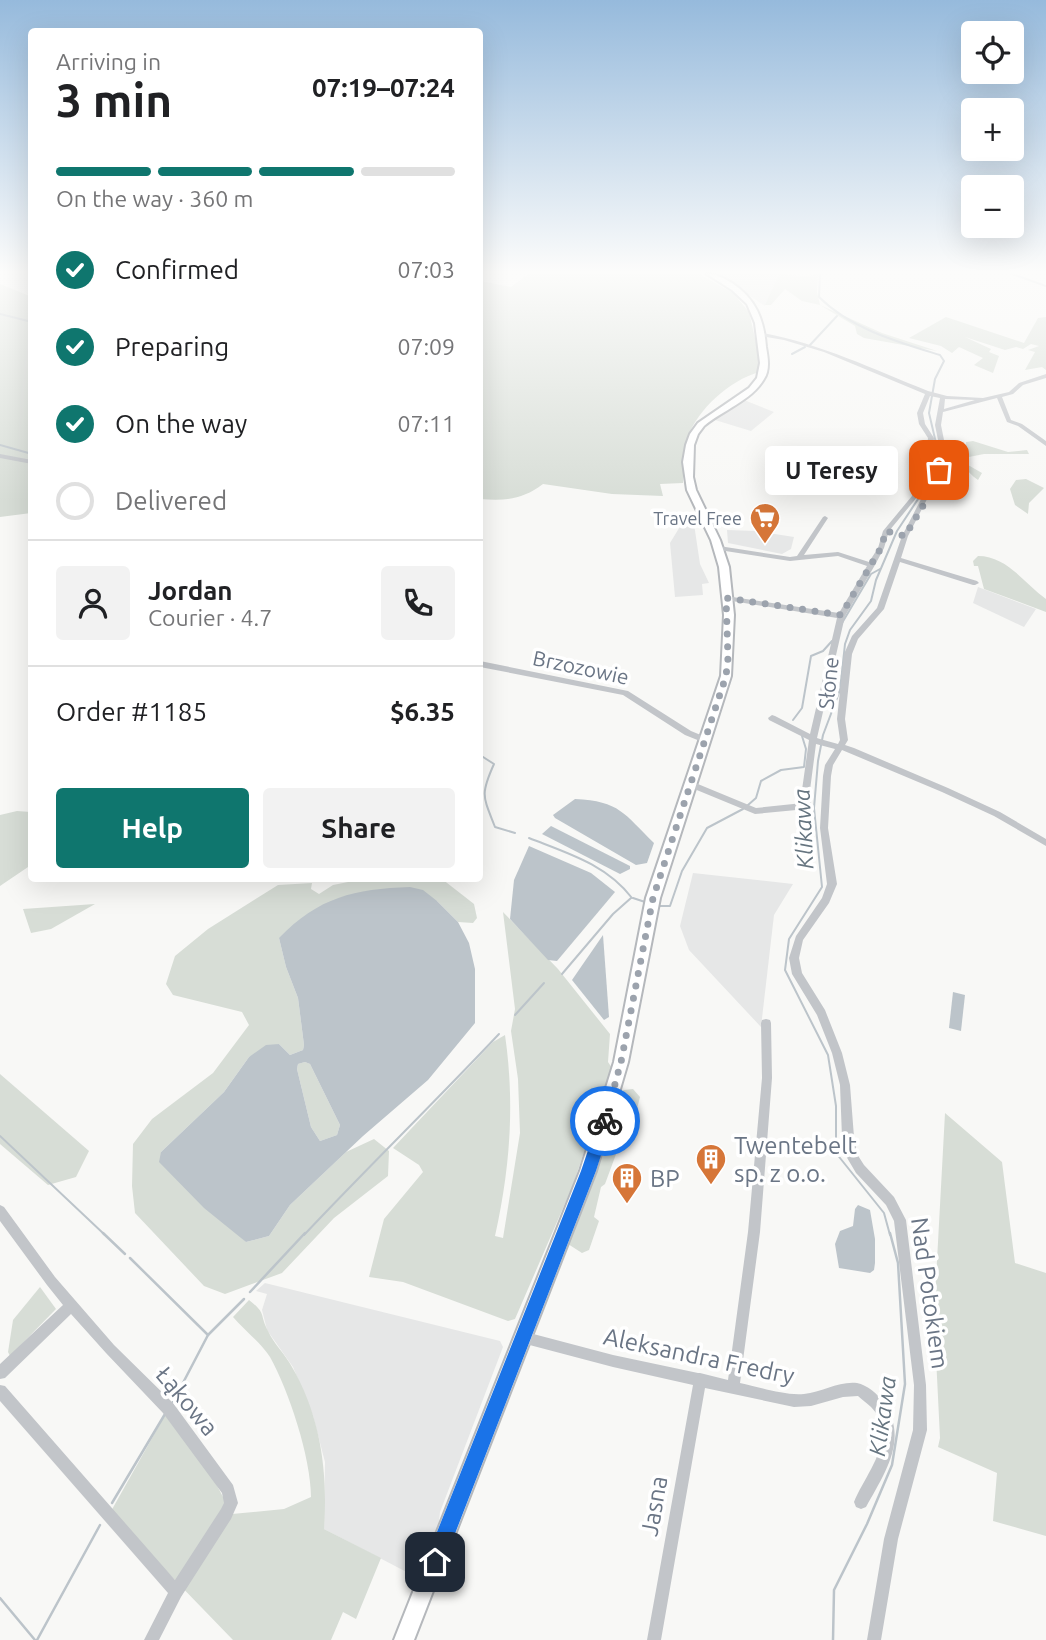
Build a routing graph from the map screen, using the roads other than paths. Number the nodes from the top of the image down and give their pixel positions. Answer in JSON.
{"nodes":[{"id":1,"x":763,"y":351,"type":"edge"},
{"id":2,"x":821,"y":351,"type":"edge"},
{"id":3,"x":1046,"y":376,"type":"edge"},
{"id":4,"x":935,"y":394,"type":"junction"},
{"id":5,"x":999,"y":396,"type":"junction"},
{"id":6,"x":981,"y":399,"type":"junction"},
{"id":7,"x":941,"y":411,"type":"junction"},
{"id":8,"x":1046,"y":443,"type":"edge"},
{"id":9,"x":0,"y":456,"type":"edge"},
{"id":10,"x":28,"y":461,"type":"edge"},
{"id":11,"x":825,"y":518,"type":"dead end"},
{"id":12,"x":895,"y":534,"type":"junction"},
{"id":13,"x":719,"y":548,"type":"junction"},
{"id":14,"x":800,"y":557,"type":"junction"},
{"id":15,"x":898,"y":559,"type":"junction"},
{"id":16,"x":872,"y":565,"type":"junction"},
{"id":17,"x":975,"y":583,"type":"dead end"},
{"id":18,"x":726,"y":598,"type":"junction"},
{"id":19,"x":841,"y":615,"type":"junction"},
{"id":20,"x":483,"y":665,"type":"edge"},
{"id":21,"x":772,"y":718,"type":"dead end"},
{"id":22,"x":705,"y":740,"type":"junction"},
{"id":23,"x":815,"y":740,"type":"junction"},
{"id":24,"x":842,"y":747,"type":"junction"},
{"id":25,"x":690,"y":784,"type":"junction"},
{"id":26,"x":825,"y":819,"type":"joint"},
{"id":27,"x":1046,"y":843,"type":"edge"},
{"id":28,"x":766,"y":1023,"type":"dead end"},
{"id":29,"x":0,"y":1211,"type":"edge"},
{"id":30,"x":71,"y":1306,"type":"junction"},
{"id":31,"x":522,"y":1337,"type":"junction"},
{"id":32,"x":0,"y":1373,"type":"edge"},
{"id":33,"x":700,"y":1380,"type":"junction"},
{"id":34,"x":733,"y":1387,"type":"junction"},
{"id":35,"x":0,"y":1391,"type":"edge"},
{"id":36,"x":861,"y":1502,"type":"dead end"},
{"id":37,"x":177,"y":1592,"type":"junction"},
{"id":38,"x":151,"y":1640,"type":"edge"},
{"id":39,"x":404,"y":1640,"type":"edge"},
{"id":40,"x":654,"y":1640,"type":"edge"},
{"id":41,"x":874,"y":1640,"type":"edge"}],
"edges":[{"from":1,"to":13,"type":"highway"},
{"from":2,"to":4,"type":"street"},
{"from":3,"to":5,"type":"street"},
{"from":4,"to":6,"type":"street"},
{"from":4,"to":7,"type":"street","name":"Słone"},
{"from":4,"to":12,"type":"street"},
{"from":5,"to":6,"type":"street"},
{"from":5,"to":8,"type":"street"},
{"from":6,"to":7,"type":"street"},
{"from":7,"to":12,"type":"street","name":"Słone"},
{"from":9,"to":10,"type":"street"},
{"from":11,"to":14,"type":"street"},
{"from":12,"to":15,"type":"street","name":"Słone"},
{"from":12,"to":16,"type":"street"},
{"from":13,"to":14,"type":"street"},
{"from":13,"to":18,"type":"highway"},
{"from":14,"to":16,"type":"street"},
{"from":15,"to":17,"type":"street"},
{"from":15,"to":24,"type":"street","name":"Słone"},
{"from":16,"to":19,"type":"street"},
{"from":18,"to":19,"type":"street"},
{"from":18,"to":22,"type":"highway"},
{"from":19,"to":23,"type":"street"},
{"from":20,"to":22,"type":"street","name":"Brzozowie"},
{"from":21,"to":23,"type":"street"},
{"from":22,"to":25,"type":"highway"},
{"from":23,"to":24,"type":"street"},
{"from":23,"to":25,"type":"street"},
{"from":24,"to":26,"type":"street","name":"Słone"},
{"from":24,"to":27,"type":"street"},
{"from":25,"to":31,"type":"highway"},
{"from":26,"to":41,"type":"street","name":"Nad Potokiem"},
{"from":28,"to":34,"type":"street"},
{"from":29,"to":30,"type":"street","name":"Łąkowa"},
{"from":30,"to":32,"type":"street"},
{"from":30,"to":37,"type":"street","name":"Łąkowa"},
{"from":31,"to":33,"type":"street","name":"Aleksandra Fredry"},
{"from":31,"to":39,"type":"highway"},
{"from":33,"to":34,"type":"street","name":"Aleksandra Fredry"},
{"from":33,"to":40,"type":"street","name":"Jasna"},
{"from":34,"to":36,"type":"street","name":"Aleksandra Fredry"},
{"from":35,"to":37,"type":"street"},
{"from":37,"to":38,"type":"street","name":"Łąkowa"}]}
